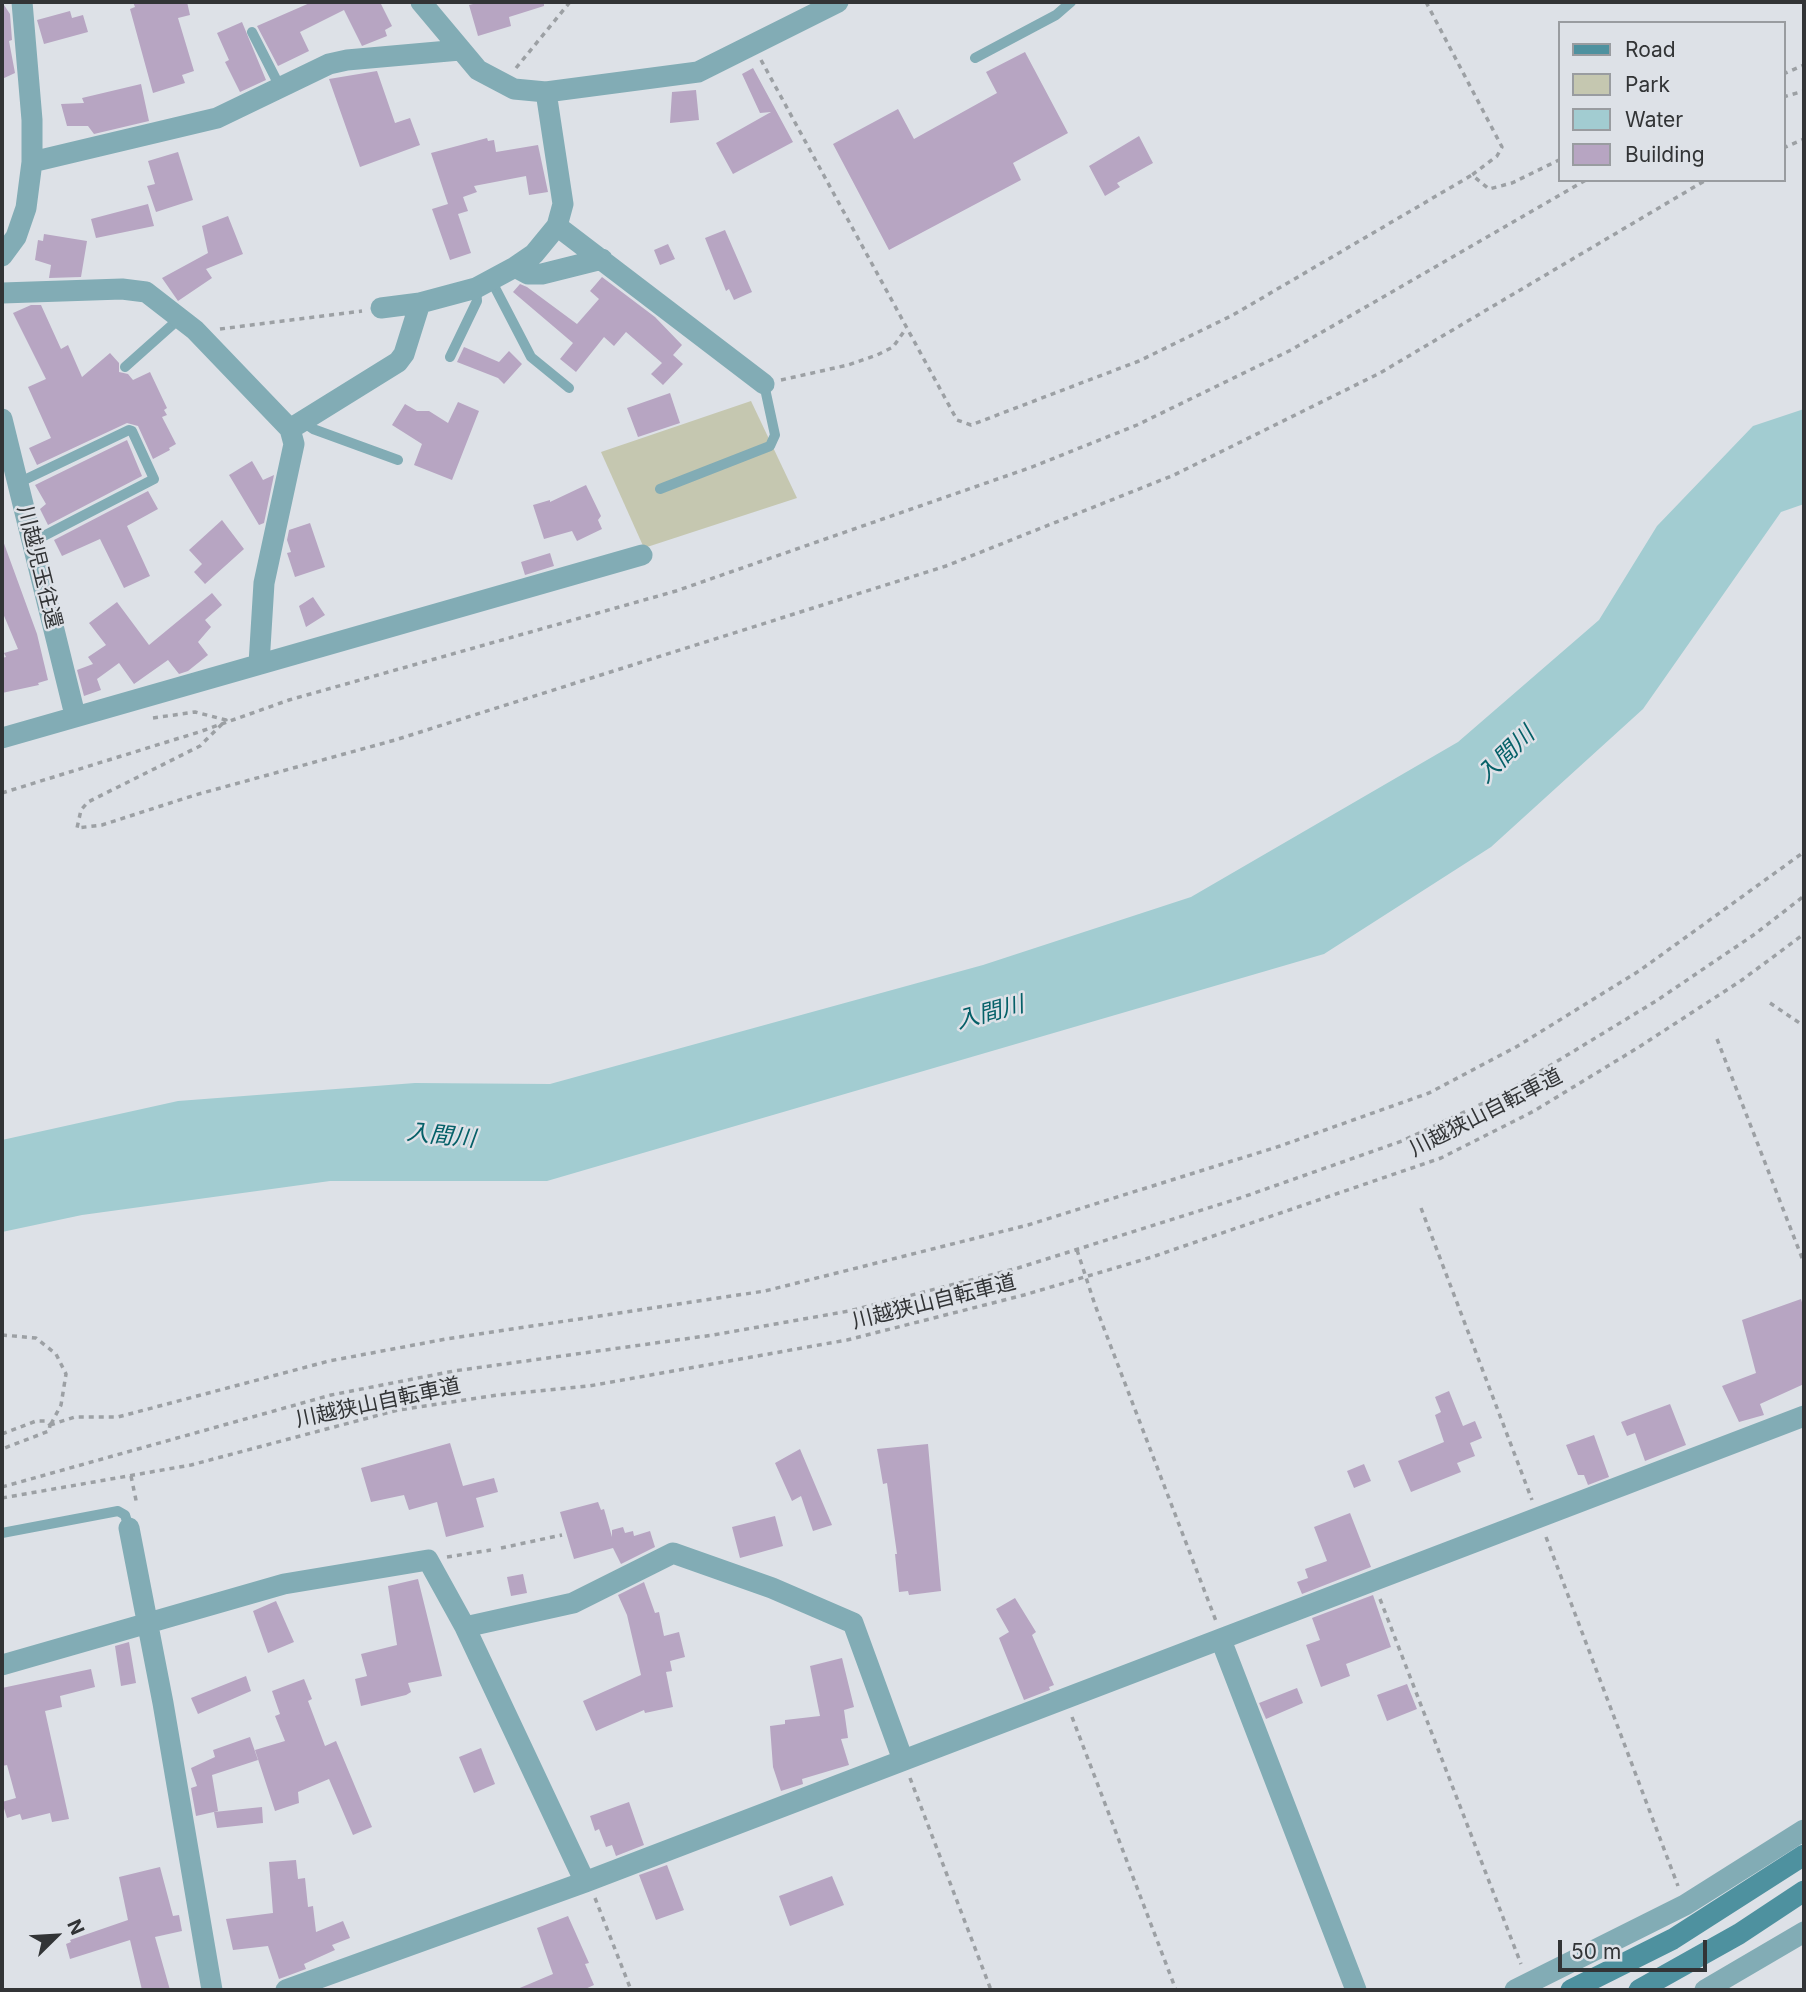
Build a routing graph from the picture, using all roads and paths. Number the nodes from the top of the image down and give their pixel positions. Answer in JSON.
{"nodes":[{"id":1,"x":22,"y":2,"type":"edge"},
{"id":2,"x":421,"y":2,"type":"edge"},
{"id":3,"x":569,"y":2,"type":"edge"},
{"id":4,"x":838,"y":2,"type":"edge"},
{"id":5,"x":1071,"y":2,"type":"edge"},
{"id":6,"x":1426,"y":2,"type":"edge"},
{"id":7,"x":251,"y":32,"type":"dead end"},
{"id":8,"x":753,"y":46,"type":"junction"},
{"id":9,"x":460,"y":50,"type":"junction"},
{"id":10,"x":975,"y":58,"type":"dead end"},
{"id":11,"x":1804,"y":65,"type":"edge"},
{"id":12,"x":1785,"y":73,"type":"edge"},
{"id":13,"x":504,"y":83,"type":"junction"},
{"id":14,"x":281,"y":89,"type":"junction"},
{"id":15,"x":1804,"y":91,"type":"edge"},
{"id":16,"x":546,"y":92,"type":"junction"},
{"id":17,"x":1785,"y":96,"type":"edge"},
{"id":18,"x":1804,"y":139,"type":"edge"},
{"id":19,"x":1785,"y":147,"type":"edge"},
{"id":20,"x":1558,"y":160,"type":"edge"},
{"id":21,"x":32,"y":162,"type":"junction"},
{"id":22,"x":1472,"y":175,"type":"junction"},
{"id":23,"x":1583,"y":182,"type":"edge"},
{"id":24,"x":1703,"y":182,"type":"edge"},
{"id":25,"x":556,"y":226,"type":"junction"},
{"id":26,"x":2,"y":256,"type":"edge"},
{"id":27,"x":601,"y":259,"type":"junction"},
{"id":28,"x":515,"y":267,"type":"junction"},
{"id":29,"x":484,"y":284,"type":"junction"},
{"id":30,"x":2,"y":293,"type":"edge"},
{"id":31,"x":419,"y":303,"type":"junction"},
{"id":32,"x":381,"y":308,"type":"joint"},
{"id":33,"x":186,"y":323,"type":"junction"},
{"id":34,"x":905,"y":330,"type":"junction"},
{"id":35,"x":450,"y":357,"type":"dead end"},
{"id":36,"x":125,"y":368,"type":"dead end"},
{"id":37,"x":764,"y":384,"type":"junction"},
{"id":38,"x":569,"y":388,"type":"dead end"},
{"id":39,"x":2,"y":419,"type":"edge"},
{"id":40,"x":297,"y":426,"type":"junction"},
{"id":41,"x":398,"y":460,"type":"dead end"},
{"id":42,"x":18,"y":483,"type":"junction"},
{"id":43,"x":660,"y":489,"type":"dead end"},
{"id":44,"x":34,"y":541,"type":"junction"},
{"id":45,"x":642,"y":555,"type":"dead end"},
{"id":46,"x":260,"y":664,"type":"junction"},
{"id":47,"x":75,"y":715,"type":"junction"},
{"id":48,"x":150,"y":719,"type":"dead end"},
{"id":49,"x":226,"y":720,"type":"junction"},
{"id":50,"x":2,"y":738,"type":"edge"},
{"id":51,"x":2,"y":793,"type":"edge"},
{"id":52,"x":1804,"y":852,"type":"edge"},
{"id":53,"x":1804,"y":896,"type":"edge"},
{"id":54,"x":1804,"y":934,"type":"edge"},
{"id":55,"x":1770,"y":1003,"type":"dead end"},
{"id":56,"x":1804,"y":1026,"type":"edge"},
{"id":57,"x":1717,"y":1039,"type":"dead end"},
{"id":58,"x":1421,"y":1208,"type":"dead end"},
{"id":59,"x":1077,"y":1250,"type":"junction"},
{"id":60,"x":1804,"y":1263,"type":"edge"},
{"id":61,"x":1086,"y":1277,"type":"junction"},
{"id":62,"x":2,"y":1335,"type":"edge"},
{"id":63,"x":1804,"y":1416,"type":"edge"},
{"id":64,"x":50,"y":1426,"type":"junction"},
{"id":65,"x":2,"y":1434,"type":"edge"},
{"id":66,"x":2,"y":1449,"type":"edge"},
{"id":67,"x":131,"y":1476,"type":"junction"},
{"id":68,"x":2,"y":1487,"type":"edge"},
{"id":69,"x":2,"y":1498,"type":"edge"},
{"id":70,"x":137,"y":1503,"type":"dead end"},
{"id":71,"x":1539,"y":1517,"type":"junction"},
{"id":72,"x":129,"y":1528,"type":"joint"},
{"id":73,"x":2,"y":1533,"type":"edge"},
{"id":74,"x":562,"y":1535,"type":"dead end"},
{"id":75,"x":501,"y":1548,"type":"dead end"},
{"id":76,"x":491,"y":1550,"type":"dead end"},
{"id":77,"x":428,"y":1560,"type":"junction"},
{"id":78,"x":1373,"y":1581,"type":"junction"},
{"id":79,"x":146,"y":1626,"type":"junction"},
{"id":80,"x":466,"y":1627,"type":"junction"},
{"id":81,"x":1221,"y":1640,"type":"junction"},
{"id":82,"x":2,"y":1665,"type":"edge"},
{"id":83,"x":1065,"y":1699,"type":"junction"},
{"id":84,"x":903,"y":1760,"type":"junction"},
{"id":85,"x":1804,"y":1830,"type":"edge"},
{"id":86,"x":1804,"y":1855,"type":"edge"},
{"id":87,"x":584,"y":1882,"type":"junction"},
{"id":88,"x":1804,"y":1891,"type":"edge"},
{"id":89,"x":1685,"y":1905,"type":"junction"},
{"id":90,"x":1804,"y":1932,"type":"edge"},
{"id":91,"x":1522,"y":1987,"type":"edge"},
{"id":92,"x":212,"y":1990,"type":"edge"},
{"id":93,"x":286,"y":1990,"type":"edge"},
{"id":94,"x":631,"y":1990,"type":"edge"},
{"id":95,"x":991,"y":1990,"type":"edge"},
{"id":96,"x":1176,"y":1990,"type":"edge"},
{"id":97,"x":1356,"y":1990,"type":"edge"},
{"id":98,"x":1571,"y":1990,"type":"edge"},
{"id":99,"x":1639,"y":1990,"type":"edge"},
{"id":100,"x":1705,"y":1990,"type":"edge"}],
"edges":[{"from":1,"to":21,"type":"street"},
{"from":2,"to":9,"type":"street"},
{"from":3,"to":13,"type":"path"},
{"from":4,"to":8,"type":"street"},
{"from":5,"to":10,"type":"lane"},
{"from":6,"to":22,"type":"path"},
{"from":7,"to":14,"type":"lane"},
{"from":8,"to":16,"type":"street"},
{"from":8,"to":34,"type":"path"},
{"from":9,"to":13,"type":"street"},
{"from":9,"to":14,"type":"street"},
{"from":11,"to":12,"type":"path"},
{"from":13,"to":16,"type":"street"},
{"from":14,"to":21,"type":"street"},
{"from":15,"to":17,"type":"path"},
{"from":16,"to":25,"type":"street"},
{"from":18,"to":19,"type":"path"},
{"from":20,"to":22,"type":"path"},
{"from":21,"to":26,"type":"street"},
{"from":22,"to":34,"type":"path"},
{"from":23,"to":49,"type":"path"},
{"from":24,"to":49,"type":"path"},
{"from":25,"to":27,"type":"street"},
{"from":25,"to":28,"type":"street"},
{"from":27,"to":28,"type":"street"},
{"from":27,"to":37,"type":"street"},
{"from":28,"to":29,"type":"street"},
{"from":29,"to":31,"type":"street"},
{"from":29,"to":35,"type":"lane"},
{"from":29,"to":38,"type":"lane"},
{"from":30,"to":33,"type":"street"},
{"from":31,"to":32,"type":"street"},
{"from":31,"to":40,"type":"street"},
{"from":32,"to":33,"type":"path"},
{"from":33,"to":36,"type":"lane"},
{"from":33,"to":40,"type":"street"},
{"from":34,"to":37,"type":"path"},
{"from":37,"to":43,"type":"lane"},
{"from":39,"to":42,"type":"street","name":"川越児玉往還"},
{"from":40,"to":41,"type":"lane"},
{"from":40,"to":46,"type":"street"},
{"from":42,"to":44,"type":"street","name":"川越児玉往還"},
{"from":42,"to":44,"type":"lane"},
{"from":44,"to":47,"type":"street","name":"川越児玉往還"},
{"from":45,"to":46,"type":"street"},
{"from":46,"to":47,"type":"street"},
{"from":47,"to":50,"type":"street"},
{"from":48,"to":49,"type":"path"},
{"from":49,"to":51,"type":"path"},
{"from":52,"to":64,"type":"path"},
{"from":53,"to":59,"type":"path"},
{"from":54,"to":61,"type":"path","name":"川越狭山自転車道"},
{"from":55,"to":56,"type":"path"},
{"from":57,"to":60,"type":"path"},
{"from":58,"to":71,"type":"path"},
{"from":59,"to":61,"type":"path"},
{"from":59,"to":68,"type":"path"},
{"from":61,"to":67,"type":"path","name":"川越狭山自転車道"},
{"from":61,"to":81,"type":"path"},
{"from":62,"to":64,"type":"path"},
{"from":63,"to":71,"type":"street"},
{"from":64,"to":65,"type":"path"},
{"from":64,"to":66,"type":"path"},
{"from":67,"to":69,"type":"path","name":"川越狭山自転車道"},
{"from":67,"to":70,"type":"path"},
{"from":71,"to":78,"type":"street"},
{"from":71,"to":89,"type":"path"},
{"from":72,"to":73,"type":"lane"},
{"from":72,"to":79,"type":"street"},
{"from":74,"to":75,"type":"path"},
{"from":76,"to":77,"type":"path"},
{"from":77,"to":79,"type":"street"},
{"from":77,"to":80,"type":"street"},
{"from":78,"to":81,"type":"street"},
{"from":78,"to":91,"type":"path"},
{"from":79,"to":82,"type":"street"},
{"from":79,"to":92,"type":"street"},
{"from":80,"to":84,"type":"street"},
{"from":80,"to":87,"type":"street"},
{"from":81,"to":83,"type":"street"},
{"from":81,"to":97,"type":"street"},
{"from":83,"to":84,"type":"street"},
{"from":83,"to":96,"type":"path"},
{"from":84,"to":87,"type":"street"},
{"from":84,"to":95,"type":"path"},
{"from":85,"to":89,"type":"street"},
{"from":86,"to":98,"type":"main road"},
{"from":87,"to":93,"type":"street"},
{"from":87,"to":94,"type":"path"},
{"from":88,"to":99,"type":"main road"},
{"from":89,"to":91,"type":"street"},
{"from":90,"to":100,"type":"street"}]}
